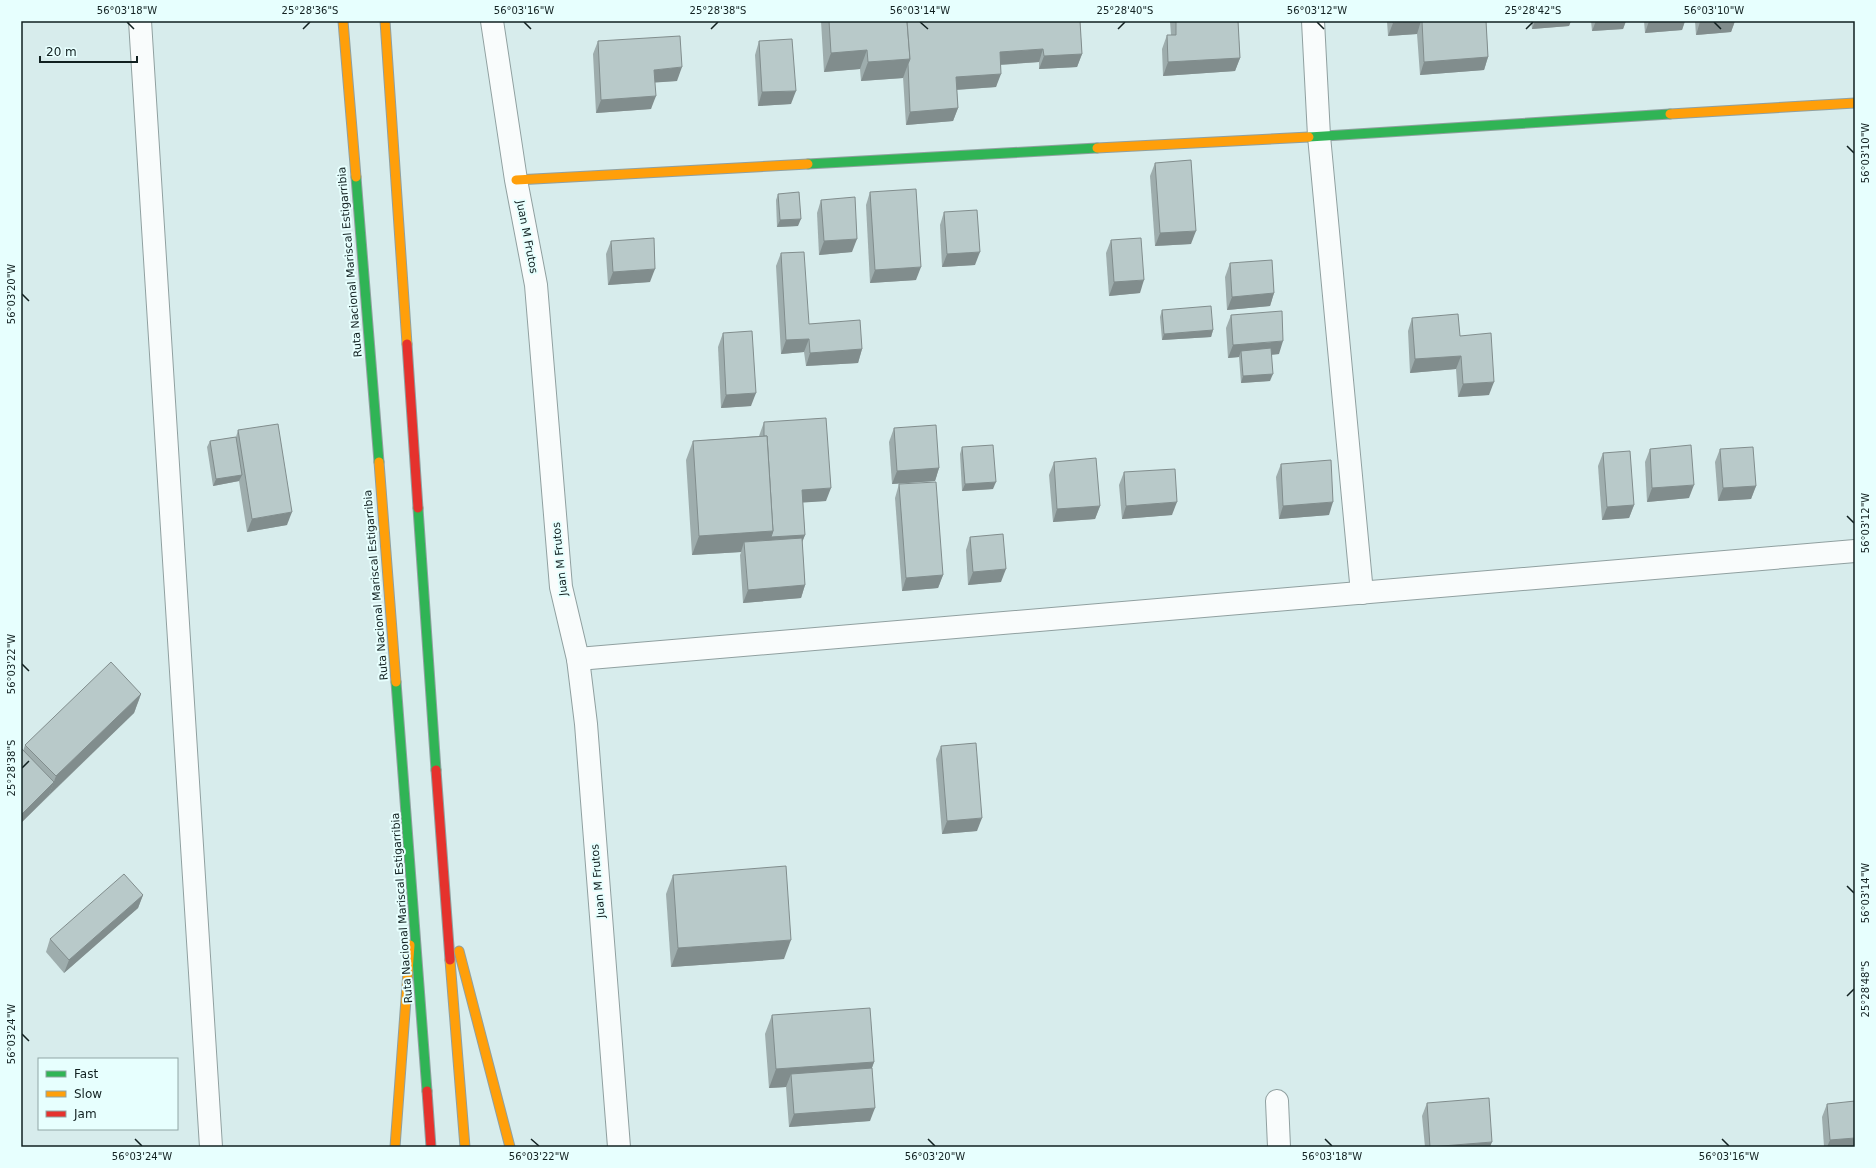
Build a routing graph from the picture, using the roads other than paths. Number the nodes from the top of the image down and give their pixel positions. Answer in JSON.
{"nodes":[{"id":1,"x":140,"y":21,"type":"edge"},
{"id":2,"x":343,"y":21,"type":"edge"},
{"id":3,"x":385,"y":21,"type":"edge"},
{"id":4,"x":492,"y":21,"type":"edge"},
{"id":5,"x":1313,"y":21,"type":"edge"},
{"id":6,"x":1855,"y":103,"type":"edge"},
{"id":7,"x":1319,"y":136,"type":"junction"},
{"id":8,"x":516,"y":180,"type":"junction"},
{"id":9,"x":1855,"y":551,"type":"edge"},
{"id":10,"x":1362,"y":593,"type":"junction"},
{"id":11,"x":578,"y":659,"type":"junction"},
{"id":12,"x":444,"y":891,"type":"junction"},
{"id":13,"x":414,"y":902,"type":"junction"},
{"id":14,"x":1277,"y":1101,"type":"dead end"},
{"id":15,"x":211,"y":1147,"type":"edge"},
{"id":16,"x":395,"y":1147,"type":"edge"},
{"id":17,"x":431,"y":1147,"type":"edge"},
{"id":18,"x":465,"y":1147,"type":"edge"},
{"id":19,"x":510,"y":1147,"type":"edge"},
{"id":20,"x":619,"y":1147,"type":"edge"},
{"id":21,"x":1279,"y":1147,"type":"edge"}],
"edges":[{"from":1,"to":15,"type":"street"},
{"from":2,"to":13,"type":"main road","name":"Ruta Nacional Mariscal Estigarribia"},
{"from":3,"to":12,"type":"main road"},
{"from":4,"to":8,"type":"street","name":"Juan M Frutos"},
{"from":5,"to":7,"type":"street"},
{"from":6,"to":7,"type":"main road"},
{"from":7,"to":8,"type":"main road"},
{"from":7,"to":10,"type":"street"},
{"from":8,"to":11,"type":"street","name":"Juan M Frutos"},
{"from":9,"to":10,"type":"street"},
{"from":10,"to":11,"type":"street"},
{"from":11,"to":20,"type":"street","name":"Juan M Frutos"},
{"from":12,"to":18,"type":"main road"},
{"from":12,"to":19,"type":"main road"},
{"from":13,"to":16,"type":"main road"},
{"from":13,"to":17,"type":"main road","name":"Ruta Nacional Mariscal Estigarribia"},
{"from":14,"to":21,"type":"street"}]}
